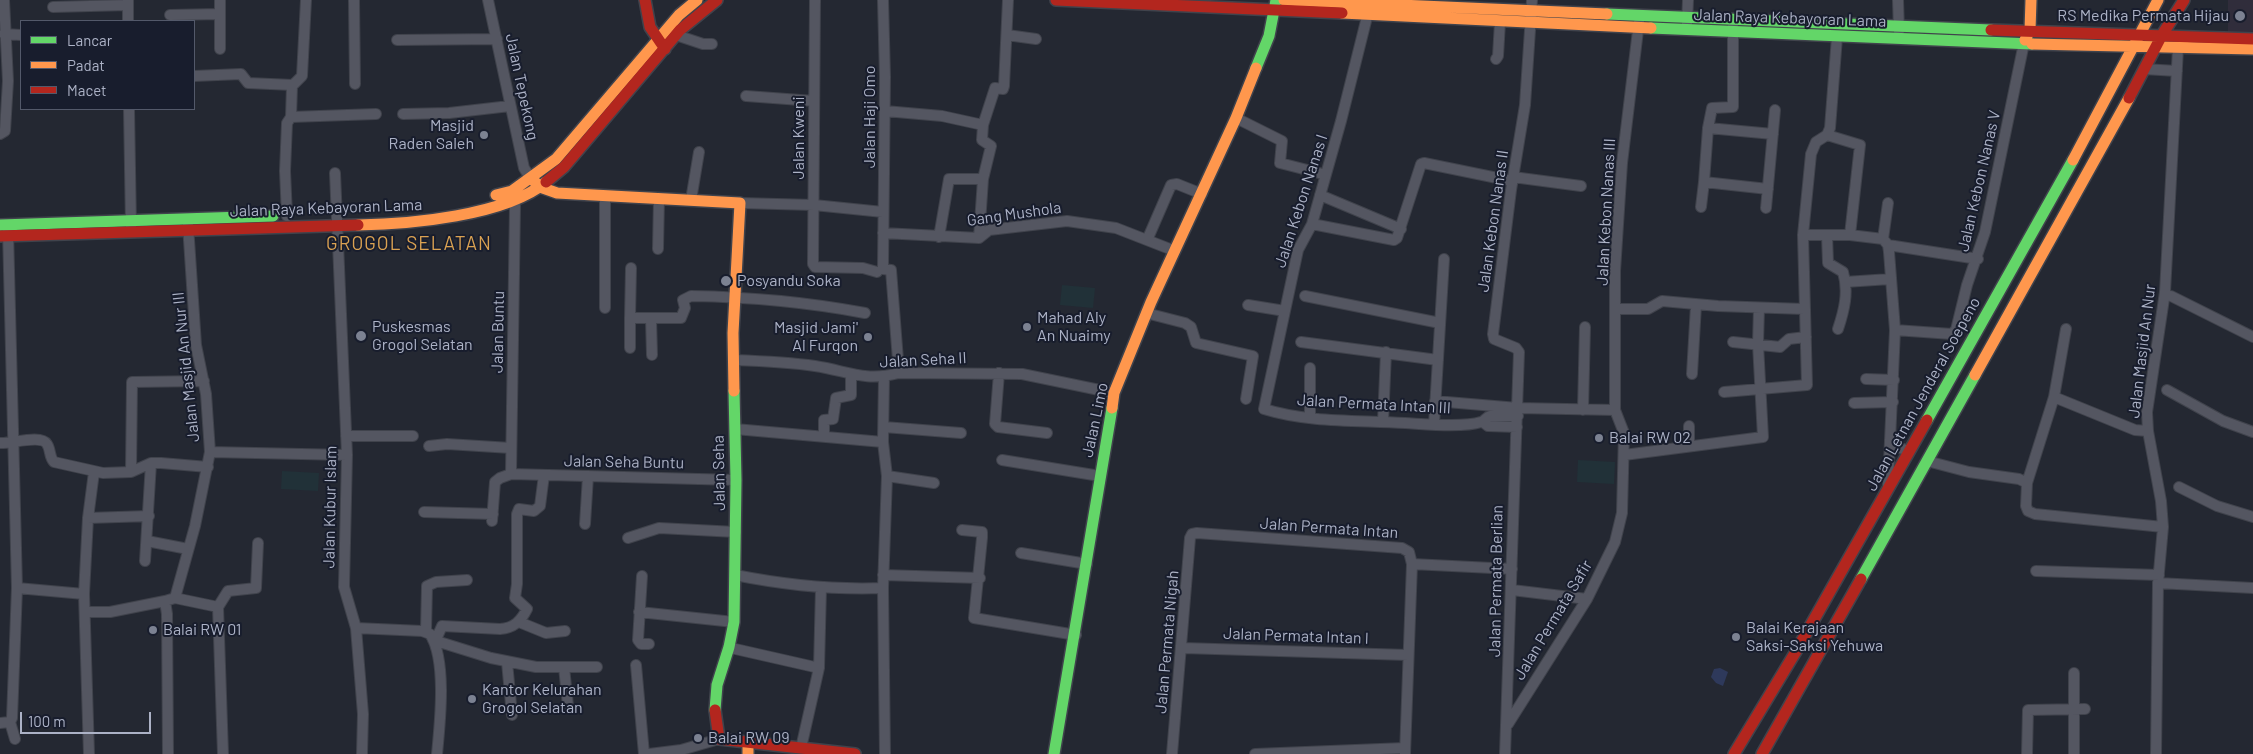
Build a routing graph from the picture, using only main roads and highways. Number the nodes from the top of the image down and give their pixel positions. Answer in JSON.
{"nodes":[{"id":1,"x":645,"y":0,"type":"edge"},
{"id":2,"x":697,"y":0,"type":"edge"},
{"id":3,"x":717,"y":0,"type":"edge"},
{"id":4,"x":1056,"y":0,"type":"edge"},
{"id":5,"x":1284,"y":0,"type":"edge"},
{"id":6,"x":2031,"y":0,"type":"edge"},
{"id":7,"x":2158,"y":0,"type":"edge"},
{"id":8,"x":2184,"y":0,"type":"edge"},
{"id":9,"x":1442,"y":3,"type":"edge"},
{"id":10,"x":1208,"y":4,"type":"edge"},
{"id":11,"x":1301,"y":4,"type":"edge"},
{"id":12,"x":1532,"y":5,"type":"edge"},
{"id":13,"x":1276,"y":6,"type":"edge"},
{"id":14,"x":1556,"y":12,"type":"junction"},
{"id":15,"x":2175,"y":12,"type":"junction"},
{"id":16,"x":1556,"y":24,"type":"junction"},
{"id":17,"x":1944,"y":28,"type":"junction"},
{"id":18,"x":1974,"y":28,"type":"junction"},
{"id":19,"x":1989,"y":29,"type":"junction"},
{"id":20,"x":2030,"y":30,"type":"junction"},
{"id":21,"x":2085,"y":32,"type":"junction"},
{"id":22,"x":2139,"y":34,"type":"junction"},
{"id":23,"x":2162,"y":35,"type":"junction"},
{"id":24,"x":2196,"y":36,"type":"junction"},
{"id":25,"x":2253,"y":38,"type":"edge"},
{"id":26,"x":1943,"y":40,"type":"junction"},
{"id":27,"x":1973,"y":42,"type":"junction"},
{"id":28,"x":1988,"y":42,"type":"junction"},
{"id":29,"x":2024,"y":43,"type":"junction"},
{"id":30,"x":661,"y":45,"type":"junction"},
{"id":31,"x":2084,"y":46,"type":"junction"},
{"id":32,"x":2102,"y":46,"type":"junction"},
{"id":33,"x":2134,"y":47,"type":"junction"},
{"id":34,"x":2156,"y":48,"type":"junction"},
{"id":35,"x":2253,"y":49,"type":"edge"},
{"id":36,"x":2119,"y":75,"type":"junction"},
{"id":37,"x":531,"y":179,"type":"junction"},
{"id":38,"x":540,"y":188,"type":"junction"},
{"id":39,"x":513,"y":195,"type":"junction"},
{"id":40,"x":336,"y":221,"type":"junction"},
{"id":41,"x":267,"y":222,"type":"junction"},
{"id":42,"x":4,"y":230,"type":"edge"},
{"id":43,"x":1998,"y":295,"type":"junction"},
{"id":44,"x":2013,"y":306,"type":"junction"},
{"id":45,"x":1886,"y":534,"type":"junction"},
{"id":46,"x":1887,"y":558,"type":"dead end"},
{"id":47,"x":1837,"y":645,"type":"dead end"},
{"id":48,"x":1822,"y":647,"type":"junction"},
{"id":49,"x":748,"y":741,"type":"junction"},
{"id":50,"x":808,"y":751,"type":"edge"},
{"id":51,"x":748,"y":754,"type":"edge"},
{"id":52,"x":855,"y":754,"type":"edge"},
{"id":53,"x":1054,"y":754,"type":"edge"},
{"id":54,"x":1734,"y":754,"type":"edge"},
{"id":55,"x":1762,"y":754,"type":"edge"}],
"edges":[{"from":1,"to":30,"type":"main road"},
{"from":2,"to":30,"type":"main road","name":"Jalan Raya Kebayoran Lama"},
{"from":3,"to":30,"type":"main road","name":"Jalan Raya Kebayoran Lama"},
{"from":4,"to":10,"type":"main road","name":"Jalan Raya Kebayoran Lama"},
{"from":5,"to":11,"type":"main road","name":"Jalan Raya Kebayoran Lama"},
{"from":6,"to":20,"type":"main road"},
{"from":7,"to":22,"type":"main road","name":"Jalan Letnan Jenderal Soepeno"},
{"from":8,"to":15,"type":"main road"},
{"from":9,"to":11,"type":"main road","name":"Jalan Raya Kebayoran Lama"},
{"from":9,"to":12,"type":"main road","name":"Jalan Raya Kebayoran Lama"},
{"from":10,"to":13,"type":"main road","name":"Jalan Raya Kebayoran Lama"},
{"from":11,"to":13,"type":"main road","name":"Jalan Raya Kebayoran Lama"},
{"from":11,"to":16,"type":"main road","name":"Jalan Raya Kebayoran Lama"},
{"from":12,"to":14,"type":"main road","name":"Jalan Raya Kebayoran Lama"},
{"from":13,"to":53,"type":"main road","name":"Jalan Limo"},
{"from":14,"to":16,"type":"main road"},
{"from":14,"to":17,"type":"main road","name":"Jalan Raya Kebayoran Lama"},
{"from":15,"to":23,"type":"main road"},
{"from":15,"to":24,"type":"main road"},
{"from":16,"to":26,"type":"main road","name":"Jalan Raya Kebayoran Lama"},
{"from":17,"to":18,"type":"main road","name":"Jalan Raya Kebayoran Lama"},
{"from":17,"to":26,"type":"main road"},
{"from":18,"to":19,"type":"main road","name":"Jalan Raya Kebayoran Lama"},
{"from":18,"to":27,"type":"main road"},
{"from":19,"to":20,"type":"main road","name":"Jalan Raya Kebayoran Lama"},
{"from":19,"to":28,"type":"main road"},
{"from":20,"to":21,"type":"main road","name":"Jalan Raya Kebayoran Lama"},
{"from":20,"to":29,"type":"main road"},
{"from":21,"to":22,"type":"main road","name":"Jalan Raya Kebayoran Lama"},
{"from":21,"to":31,"type":"main road"},
{"from":22,"to":23,"type":"main road","name":"Jalan Raya Kebayoran Lama"},
{"from":22,"to":33,"type":"main road","name":"Jalan Letnan Jenderal Soepeno"},
{"from":23,"to":24,"type":"main road","name":"Jalan Raya Kebayoran Lama"},
{"from":23,"to":34,"type":"main road"},
{"from":24,"to":25,"type":"main road","name":"Jalan Raya Kebayoran Lama"},
{"from":26,"to":27,"type":"main road","name":"Jalan Raya Kebayoran Lama"},
{"from":27,"to":28,"type":"main road","name":"Jalan Raya Kebayoran Lama"},
{"from":28,"to":29,"type":"main road","name":"Jalan Raya Kebayoran Lama"},
{"from":29,"to":31,"type":"main road","name":"Jalan Raya Kebayoran Lama"},
{"from":30,"to":37,"type":"main road","name":"Jalan Raya Kebayoran Lama"},
{"from":30,"to":38,"type":"main road","name":"Jalan Raya Kebayoran Lama"},
{"from":31,"to":32,"type":"main road","name":"Jalan Raya Kebayoran Lama"},
{"from":32,"to":33,"type":"main road","name":"Jalan Raya Kebayoran Lama"},
{"from":32,"to":36,"type":"main road"},
{"from":33,"to":34,"type":"main road","name":"Jalan Raya Kebayoran Lama"},
{"from":33,"to":36,"type":"main road","name":"Jalan Letnan Jenderal Soepeno"},
{"from":34,"to":35,"type":"main road","name":"Jalan Raya Kebayoran Lama"},
{"from":34,"to":44,"type":"main road"},
{"from":36,"to":43,"type":"main road","name":"Jalan Letnan Jenderal Soepeno"},
{"from":37,"to":38,"type":"main road"},
{"from":37,"to":39,"type":"main road","name":"Jalan Raya Kebayoran Lama"},
{"from":38,"to":39,"type":"main road","name":"Jalan Raya Kebayoran Lama"},
{"from":38,"to":49,"type":"main road","name":"Jalan Seha"},
{"from":39,"to":40,"type":"main road","name":"Jalan Raya Kebayoran Lama"},
{"from":40,"to":41,"type":"main road","name":"Jalan Raya Kebayoran Lama"},
{"from":40,"to":41,"type":"main road","name":"Jalan Raya Kebayoran Lama"},
{"from":41,"to":42,"type":"main road","name":"Jalan Raya Kebayoran Lama"},
{"from":43,"to":44,"type":"main road"},
{"from":43,"to":54,"type":"main road","name":"Jalan Letnan Jenderal Soepeno"},
{"from":44,"to":45,"type":"main road"},
{"from":45,"to":46,"type":"main road"},
{"from":45,"to":48,"type":"main road"},
{"from":47,"to":48,"type":"main road"},
{"from":48,"to":55,"type":"main road"},
{"from":49,"to":50,"type":"main road"},
{"from":49,"to":51,"type":"main road"},
{"from":50,"to":52,"type":"main road"}]}
